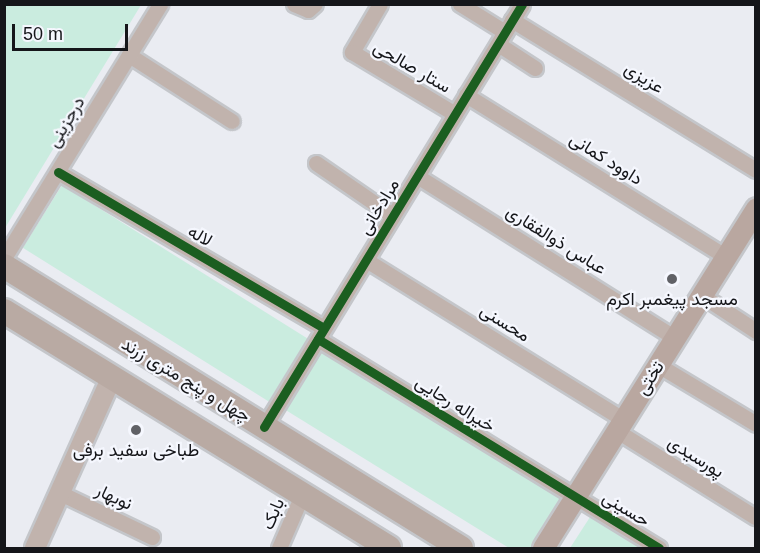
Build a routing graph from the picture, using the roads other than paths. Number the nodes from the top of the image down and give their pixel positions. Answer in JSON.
{"nodes":[{"id":1,"x":160,"y":4,"type":"edge"},
{"id":2,"x":380,"y":4,"type":"edge"},
{"id":3,"x":460,"y":4,"type":"edge"},
{"id":4,"x":522,"y":4,"type":"edge"},
{"id":5,"x":505,"y":32,"type":"junction"},
{"id":6,"x":129,"y":55,"type":"junction"},
{"id":7,"x":535,"y":68,"type":"dead end"},
{"id":8,"x":466,"y":95,"type":"junction"},
{"id":9,"x":455,"y":114,"type":"junction"},
{"id":10,"x":232,"y":121,"type":"dead end"},
{"id":11,"x":316,"y":164,"type":"dead end"},
{"id":12,"x":756,"y":170,"type":"edge"},
{"id":13,"x":58,"y":172,"type":"junction"},
{"id":14,"x":417,"y":176,"type":"junction"},
{"id":15,"x":393,"y":216,"type":"junction"},
{"id":16,"x":753,"y":217,"type":"edge"},
{"id":17,"x":726,"y":256,"type":"junction"},
{"id":18,"x":4,"y":258,"type":"edge"},
{"id":19,"x":366,"y":260,"type":"junction"},
{"id":20,"x":4,"y":266,"type":"edge"},
{"id":21,"x":36,"y":286,"type":"junction"},
{"id":22,"x":701,"y":295,"type":"junction"},
{"id":23,"x":5,"y":311,"type":"edge"},
{"id":24,"x":756,"y":331,"type":"edge"},
{"id":25,"x":321,"y":334,"type":"junction"},
{"id":26,"x":675,"y":338,"type":"junction"},
{"id":27,"x":127,"y":344,"type":"junction"},
{"id":28,"x":658,"y":365,"type":"junction"},
{"id":29,"x":112,"y":377,"type":"junction"},
{"id":30,"x":216,"y":398,"type":"junction"},
{"id":31,"x":756,"y":424,"type":"edge"},
{"id":32,"x":620,"y":425,"type":"junction"},
{"id":33,"x":264,"y":427,"type":"junction"},
{"id":34,"x":196,"y":430,"type":"junction"},
{"id":35,"x":60,"y":493,"type":"junction"},
{"id":36,"x":302,"y":495,"type":"junction"},
{"id":37,"x":575,"y":498,"type":"junction"},
{"id":38,"x":755,"y":517,"type":"edge"},
{"id":39,"x":152,"y":537,"type":"dead end"},
{"id":40,"x":34,"y":549,"type":"edge"},
{"id":41,"x":279,"y":549,"type":"edge"},
{"id":42,"x":390,"y":549,"type":"edge"},
{"id":43,"x":460,"y":549,"type":"edge"},
{"id":44,"x":543,"y":549,"type":"edge"},
{"id":45,"x":659,"y":549,"type":"edge"}],
"edges":[{"from":1,"to":6,"type":"street","name":"درجزینی"},
{"from":2,"to":9,"type":"street","name":"ستار صالحی"},
{"from":3,"to":5,"type":"street"},
{"from":4,"to":5,"type":"street","name":"مرادخانی"},
{"from":5,"to":7,"type":"street"},
{"from":5,"to":8,"type":"street","name":"مرادخانی"},
{"from":5,"to":12,"type":"street","name":"عزیزی"},
{"from":6,"to":10,"type":"street"},
{"from":6,"to":13,"type":"street","name":"درجزینی"},
{"from":8,"to":9,"type":"street","name":"مرادخانی"},
{"from":8,"to":17,"type":"street","name":"داوود کمانی"},
{"from":9,"to":14,"type":"street","name":"مرادخانی"},
{"from":11,"to":15,"type":"street"},
{"from":13,"to":18,"type":"street","name":"درجزینی"},
{"from":13,"to":25,"type":"street","name":"لاله"},
{"from":14,"to":15,"type":"street","name":"مرادخانی"},
{"from":14,"to":26,"type":"street","name":"عباس ذوالفقاری"},
{"from":15,"to":19,"type":"street","name":"مرادخانی"},
{"from":16,"to":17,"type":"main road","name":"تختی"},
{"from":17,"to":22,"type":"main road","name":"تختی"},
{"from":19,"to":25,"type":"street","name":"مرادخانی"},
{"from":19,"to":32,"type":"street","name":"محسنی"},
{"from":20,"to":21,"type":"main road","name":"چهل و پنج متری زرند"},
{"from":21,"to":23,"type":"main road"},
{"from":21,"to":27,"type":"main road","name":"چهل و پنج متری زرند"},
{"from":22,"to":24,"type":"street"},
{"from":22,"to":26,"type":"main road","name":"تختی"},
{"from":23,"to":29,"type":"main road","name":"چهل و پنج متری زرند"},
{"from":25,"to":33,"type":"street","name":"مرادخانی"},
{"from":25,"to":37,"type":"street","name":"خیراله رجایی"},
{"from":26,"to":28,"type":"main road","name":"تختی"},
{"from":27,"to":29,"type":"main road"},
{"from":27,"to":30,"type":"main road","name":"چهل و پنج متری زرند"},
{"from":28,"to":31,"type":"street"},
{"from":28,"to":32,"type":"main road","name":"تختی"},
{"from":29,"to":34,"type":"main road","name":"چهل و پنج متری زرند"},
{"from":29,"to":35,"type":"street"},
{"from":30,"to":33,"type":"main road","name":"چهل و پنج متری زرند"},
{"from":30,"to":34,"type":"main road"},
{"from":32,"to":37,"type":"main road","name":"تختی"},
{"from":32,"to":38,"type":"street","name":"پورسیدی"},
{"from":33,"to":43,"type":"main road","name":"چهل و پنج متری زرند"},
{"from":34,"to":36,"type":"main road","name":"چهل و پنج متری زرند"},
{"from":35,"to":39,"type":"street","name":"نوبهار"},
{"from":35,"to":40,"type":"street"},
{"from":36,"to":41,"type":"street","name":"بابک"},
{"from":36,"to":42,"type":"main road","name":"چهل و پنج متری زرند"},
{"from":37,"to":44,"type":"main road","name":"تختی"},
{"from":37,"to":45,"type":"street","name":"حسینی"}]}
